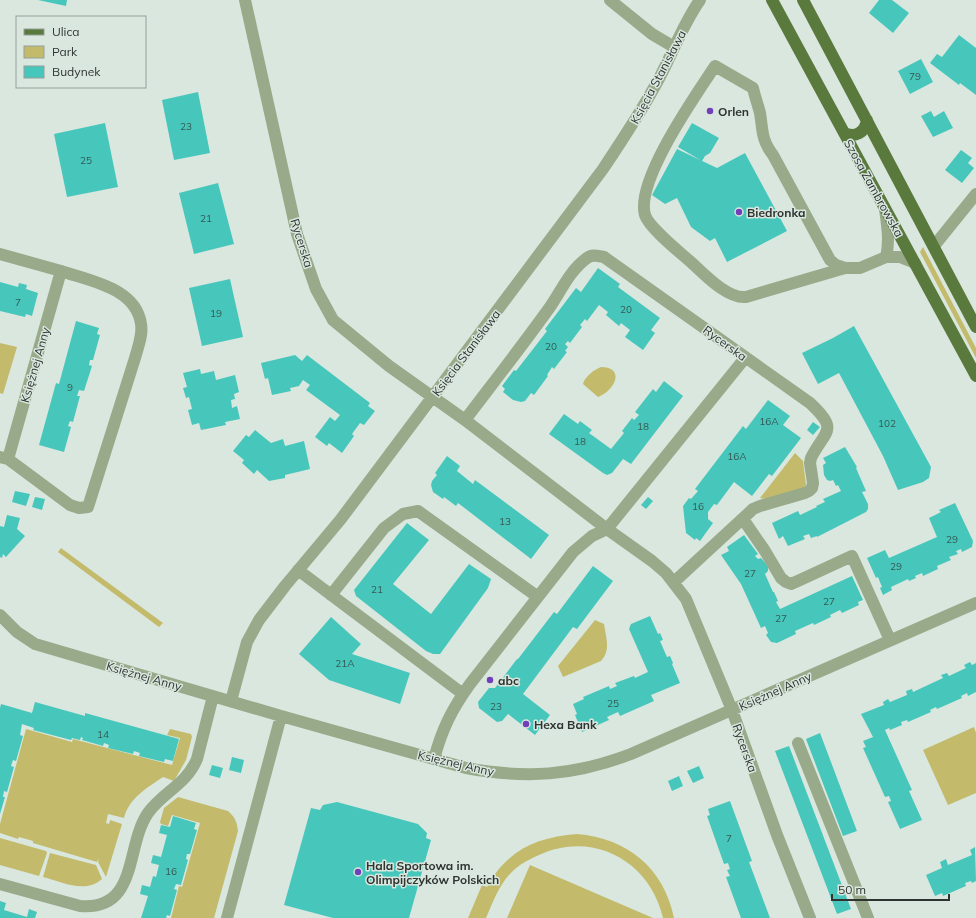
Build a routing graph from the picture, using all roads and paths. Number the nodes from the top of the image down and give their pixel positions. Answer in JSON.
{"nodes":[{"id":1,"x":245,"y":0,"type":"edge"},
{"id":2,"x":610,"y":0,"type":"edge"},
{"id":3,"x":700,"y":0,"type":"edge"},
{"id":4,"x":772,"y":0,"type":"edge"},
{"id":5,"x":802,"y":0,"type":"edge"},
{"id":6,"x":674,"y":47,"type":"junction"},
{"id":7,"x":867,"y":120,"type":"junction"},
{"id":8,"x":844,"y":133,"type":"junction"},
{"id":9,"x":976,"y":194,"type":"edge"},
{"id":10,"x":884,"y":208,"type":"junction"},
{"id":11,"x":934,"y":246,"type":"junction"},
{"id":12,"x":0,"y":254,"type":"edge"},
{"id":13,"x":886,"y":257,"type":"junction"},
{"id":14,"x":915,"y":263,"type":"junction"},
{"id":15,"x":845,"y":268,"type":"junction"},
{"id":16,"x":61,"y":272,"type":"junction"},
{"id":17,"x":976,"y":327,"type":"edge"},
{"id":18,"x":745,"y":358,"type":"junction"},
{"id":19,"x":976,"y":376,"type":"edge"},
{"id":20,"x":433,"y":398,"type":"junction"},
{"id":21,"x":465,"y":420,"type":"junction"},
{"id":22,"x":4,"y":458,"type":"edge"},
{"id":23,"x":743,"y":519,"type":"junction"},
{"id":24,"x":608,"y":529,"type":"junction"},
{"id":25,"x":298,"y":570,"type":"junction"},
{"id":26,"x":674,"y":582,"type":"junction"},
{"id":27,"x":332,"y":595,"type":"junction"},
{"id":28,"x":538,"y":597,"type":"junction"},
{"id":29,"x":976,"y":603,"type":"edge"},
{"id":30,"x":0,"y":615,"type":"edge"},
{"id":31,"x":890,"y":640,"type":"junction"},
{"id":32,"x":463,"y":694,"type":"junction"},
{"id":33,"x":212,"y":696,"type":"junction"},
{"id":34,"x":231,"y":701,"type":"junction"},
{"id":35,"x":732,"y":710,"type":"junction"},
{"id":36,"x":281,"y":716,"type":"junction"},
{"id":37,"x":798,"y":742,"type":"dead end"},
{"id":38,"x":434,"y":759,"type":"junction"},
{"id":39,"x":0,"y":884,"type":"edge"},
{"id":40,"x":227,"y":918,"type":"edge"},
{"id":41,"x":810,"y":918,"type":"edge"},
{"id":42,"x":868,"y":918,"type":"edge"}],
"edges":[{"from":1,"to":20,"type":"street","name":"Rycerska"},
{"from":2,"to":6,"type":"street"},
{"from":3,"to":6,"type":"street","name":"Księcia Stanisława"},
{"from":4,"to":8,"type":"main road","name":"Szosa Zambrowska"},
{"from":5,"to":7,"type":"main road","name":"Szosa Zambrowska"},
{"from":6,"to":20,"type":"street","name":"Księcia Stanisława"},
{"from":7,"to":8,"type":"main road"},
{"from":7,"to":11,"type":"main road","name":"Szosa Zambrowska"},
{"from":8,"to":10,"type":"main road","name":"Szosa Zambrowska"},
{"from":9,"to":11,"type":"street"},
{"from":10,"to":13,"type":"street"},
{"from":10,"to":14,"type":"main road","name":"Szosa Zambrowska"},
{"from":11,"to":17,"type":"main road","name":"Szosa Zambrowska"},
{"from":12,"to":16,"type":"street","name":"Księżnej Anny"},
{"from":13,"to":14,"type":"street"},
{"from":13,"to":15,"type":"street"},
{"from":14,"to":19,"type":"main road","name":"Szosa Zambrowska"},
{"from":15,"to":15,"type":"street"},
{"from":16,"to":22,"type":"street","name":"Księżnej Anny"},
{"from":16,"to":22,"type":"street","name":"Księżnej Anny"},
{"from":18,"to":21,"type":"street","name":"Rycerska"},
{"from":18,"to":23,"type":"street","name":"Rycerska"},
{"from":18,"to":24,"type":"street"},
{"from":20,"to":21,"type":"street","name":"Rycerska"},
{"from":20,"to":25,"type":"street","name":"Księcia Stanisława"},
{"from":21,"to":24,"type":"street","name":"Rycerska"},
{"from":23,"to":26,"type":"street","name":"Rycerska"},
{"from":23,"to":31,"type":"street"},
{"from":24,"to":26,"type":"street","name":"Rycerska"},
{"from":24,"to":28,"type":"street"},
{"from":25,"to":27,"type":"street"},
{"from":25,"to":34,"type":"street","name":"Księcia Stanisława"},
{"from":26,"to":35,"type":"street","name":"Rycerska"},
{"from":27,"to":28,"type":"street"},
{"from":27,"to":32,"type":"street"},
{"from":28,"to":32,"type":"street"},
{"from":29,"to":31,"type":"street","name":"Księżnej Anny"},
{"from":30,"to":33,"type":"street","name":"Księżnej Anny"},
{"from":31,"to":35,"type":"street","name":"Księżnej Anny"},
{"from":32,"to":38,"type":"street"},
{"from":33,"to":34,"type":"street","name":"Księżnej Anny"},
{"from":33,"to":39,"type":"street"},
{"from":34,"to":36,"type":"street","name":"Księżnej Anny"},
{"from":35,"to":38,"type":"street","name":"Księżnej Anny"},
{"from":35,"to":41,"type":"street","name":"Rycerska"},
{"from":36,"to":38,"type":"street","name":"Księżnej Anny"},
{"from":36,"to":40,"type":"street"},
{"from":37,"to":42,"type":"street"}]}
